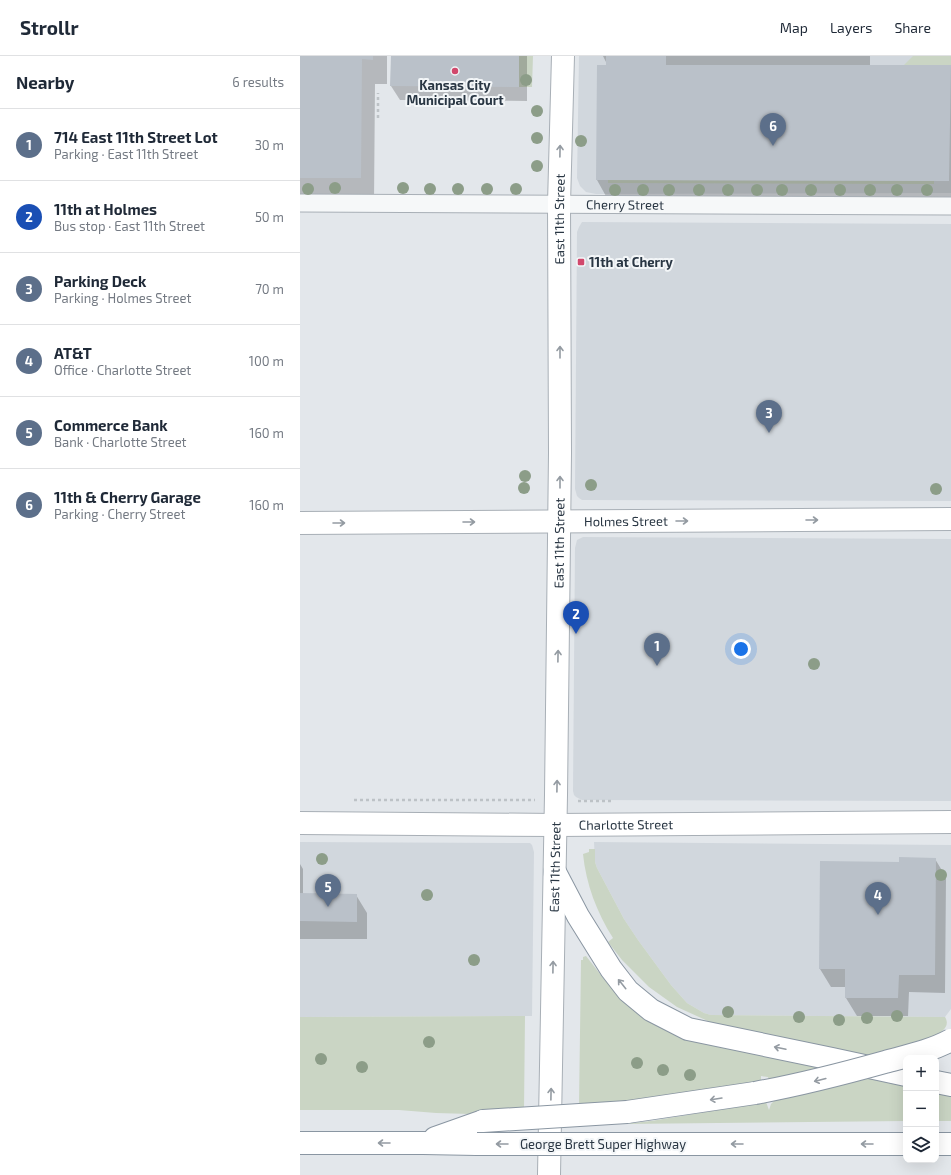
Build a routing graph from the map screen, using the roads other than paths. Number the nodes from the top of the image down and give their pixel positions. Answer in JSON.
{"nodes":[{"id":1,"x":562,"y":56,"type":"edge"},
{"id":2,"x":300,"y":203,"type":"edge"},
{"id":3,"x":559,"y":204,"type":"junction"},
{"id":4,"x":951,"y":206,"type":"edge"},
{"id":5,"x":951,"y":519,"type":"edge"},
{"id":6,"x":559,"y":522,"type":"junction"},
{"id":7,"x":300,"y":523,"type":"edge"},
{"id":8,"x":951,"y":822,"type":"edge"},
{"id":9,"x":300,"y":823,"type":"edge"},
{"id":10,"x":556,"y":825,"type":"junction"},
{"id":11,"x":555,"y":872,"type":"junction"},
{"id":12,"x":951,"y":1040,"type":"edge"},
{"id":13,"x":903,"y":1074,"type":"edge"},
{"id":14,"x":939,"y":1083,"type":"edge"},
{"id":15,"x":951,"y":1085,"type":"edge"},
{"id":16,"x":300,"y":1143,"type":"edge"},
{"id":17,"x":423,"y":1143,"type":"junction"},
{"id":18,"x":903,"y":1144,"type":"edge"},
{"id":19,"x":939,"y":1144,"type":"edge"},
{"id":20,"x":951,"y":1144,"type":"edge"},
{"id":21,"x":550,"y":1175,"type":"edge"}],
"edges":[{"from":3,"to":1,"type":"main road","name":"East 11th Street","one_way":true},
{"from":2,"to":3,"type":"street","name":"Cherry Street"},
{"from":3,"to":4,"type":"street","name":"Cherry Street"},
{"from":6,"to":3,"type":"main road","name":"East 11th Street","one_way":true},
{"from":6,"to":5,"type":"main road","name":"Holmes Street","one_way":true},
{"from":7,"to":6,"type":"main road","name":"Holmes Street","one_way":true},
{"from":10,"to":6,"type":"main road","name":"East 11th Street","one_way":true},
{"from":8,"to":10,"type":"main road","name":"Charlotte Street"},
{"from":9,"to":10,"type":"main road","name":"Charlotte Street"},
{"from":10,"to":11,"type":"main road","name":"East 11th Street"},
{"from":13,"to":11,"type":"main road","one_way":true},
{"from":21,"to":11,"type":"main road","name":"East 11th Street","one_way":true},
{"from":12,"to":17,"type":"main road","one_way":true,"bridge":true},
{"from":14,"to":15,"type":"main road"},
{"from":17,"to":16,"type":"main road","name":"George Brett Super Highway","one_way":true},
{"from":18,"to":17,"type":"main road","name":"George Brett Super Highway","one_way":true,"bridge":true},
{"from":19,"to":20,"type":"main road"}]}
